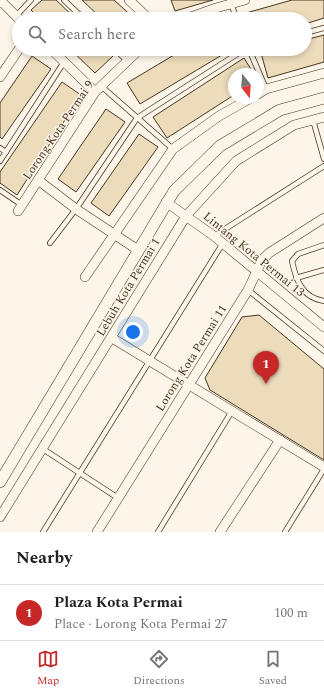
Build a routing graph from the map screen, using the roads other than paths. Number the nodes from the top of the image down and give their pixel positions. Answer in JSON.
{"nodes":[{"id":1,"x":0,"y":0,"type":"edge"},
{"id":2,"x":31,"y":0,"type":"edge"},
{"id":3,"x":64,"y":0,"type":"edge"},
{"id":4,"x":129,"y":0,"type":"edge"},
{"id":5,"x":245,"y":0,"type":"edge"},
{"id":6,"x":231,"y":4,"type":"junction"},
{"id":7,"x":13,"y":12,"type":"edge"},
{"id":8,"x":22,"y":12,"type":"edge"},
{"id":9,"x":77,"y":12,"type":"edge"},
{"id":10,"x":142,"y":12,"type":"edge"},
{"id":11,"x":206,"y":12,"type":"edge"},
{"id":12,"x":234,"y":12,"type":"edge"},
{"id":13,"x":324,"y":28,"type":"edge"},
{"id":14,"x":312,"y":31,"type":"edge"},
{"id":15,"x":14,"y":56,"type":"edge"},
{"id":16,"x":58,"y":56,"type":"edge"},
{"id":17,"x":122,"y":56,"type":"edge"},
{"id":18,"x":132,"y":56,"type":"edge"},
{"id":19,"x":234,"y":56,"type":"edge"},
{"id":20,"x":251,"y":56,"type":"edge"},
{"id":21,"x":127,"y":61,"type":"junction"},
{"id":22,"x":64,"y":62,"type":"junction"},
{"id":23,"x":255,"y":68,"type":"edge"},
{"id":24,"x":324,"y":73,"type":"edge"},
{"id":25,"x":0,"y":77,"type":"edge"},
{"id":26,"x":98,"y":89,"type":"junction"},
{"id":27,"x":264,"y":91,"type":"edge"},
{"id":28,"x":324,"y":98,"type":"edge"},
{"id":29,"x":240,"y":104,"type":"edge"},
{"id":30,"x":324,"y":117,"type":"edge"},
{"id":31,"x":137,"y":118,"type":"junction"},
{"id":32,"x":313,"y":120,"type":"junction"},
{"id":33,"x":0,"y":148,"type":"edge"},
{"id":34,"x":173,"y":149,"type":"junction"},
{"id":35,"x":6,"y":152,"type":"junction"},
{"id":36,"x":324,"y":159,"type":"edge"},
{"id":37,"x":0,"y":161,"type":"edge"},
{"id":38,"x":324,"y":166,"type":"edge"},
{"id":39,"x":38,"y":180,"type":"junction"},
{"id":40,"x":0,"y":190,"type":"edge"},
{"id":41,"x":166,"y":202,"type":"junction"},
{"id":42,"x":20,"y":208,"type":"joint"},
{"id":43,"x":76,"y":209,"type":"junction"},
{"id":44,"x":186,"y":216,"type":"junction"},
{"id":45,"x":324,"y":218,"type":"edge"},
{"id":46,"x":115,"y":234,"type":"junction"},
{"id":47,"x":214,"y":236,"type":"junction"},
{"id":48,"x":50,"y":243,"type":"dead end"},
{"id":49,"x":223,"y":243,"type":"junction"},
{"id":50,"x":324,"y":245,"type":"edge"},
{"id":51,"x":138,"y":250,"type":"junction"},
{"id":52,"x":257,"y":270,"type":"junction"},
{"id":53,"x":324,"y":270,"type":"edge"},
{"id":54,"x":85,"y":277,"type":"dead end"},
{"id":55,"x":296,"y":278,"type":"junction"},
{"id":56,"x":248,"y":290,"type":"junction"},
{"id":57,"x":324,"y":301,"type":"edge"},
{"id":58,"x":324,"y":327,"type":"edge"},
{"id":59,"x":112,"y":338,"type":"junction"},
{"id":60,"x":324,"y":351,"type":"edge"},
{"id":61,"x":148,"y":360,"type":"junction"},
{"id":62,"x":188,"y":384,"type":"junction"},
{"id":63,"x":232,"y":411,"type":"junction"},
{"id":64,"x":280,"y":440,"type":"junction"},
{"id":65,"x":43,"y":449,"type":"junction"},
{"id":66,"x":324,"y":468,"type":"edge"},
{"id":67,"x":79,"y":473,"type":"junction"},
{"id":68,"x":0,"y":482,"type":"edge"},
{"id":69,"x":118,"y":498,"type":"junction"},
{"id":70,"x":0,"y":518,"type":"edge"},
{"id":71,"x":42,"y":532,"type":"edge"},
{"id":72,"x":97,"y":532,"type":"edge"},
{"id":73,"x":158,"y":532,"type":"edge"},
{"id":74,"x":220,"y":532,"type":"edge"},
{"id":75,"x":285,"y":532,"type":"edge"}],
"edges":[{"from":1,"to":7,"type":"street"},
{"from":2,"to":8,"type":"lane"},
{"from":3,"to":9,"type":"lane"},
{"from":4,"to":10,"type":"street"},
{"from":5,"to":6,"type":"street"},
{"from":6,"to":11,"type":"street"},
{"from":6,"to":12,"type":"lane"},
{"from":13,"to":14,"type":"lane"},
{"from":15,"to":25,"type":"street"},
{"from":16,"to":22,"type":"street"},
{"from":17,"to":21,"type":"lane"},
{"from":18,"to":21,"type":"street","name":"Lorong Kota Permai 9"},
{"from":19,"to":31,"type":"lane"},
{"from":20,"to":23,"type":"lane"},
{"from":21,"to":26,"type":"street","name":"Lorong Kota Permai 9"},
{"from":22,"to":26,"type":"street"},
{"from":22,"to":35,"type":"lane"},
{"from":24,"to":27,"type":"street"},
{"from":26,"to":31,"type":"lane"},
{"from":26,"to":39,"type":"street","name":"Lorong Kota Permai 9"},
{"from":28,"to":41,"type":"street","name":"Lebuh Kota Permai 1"},
{"from":29,"to":34,"type":"street"},
{"from":30,"to":32,"type":"street","name":"Lebuh Kota Permai 1"},
{"from":31,"to":34,"type":"lane"},
{"from":31,"to":43,"type":"lane"},
{"from":32,"to":36,"type":"lane"},
{"from":32,"to":44,"type":"street","name":"Lebuh Kota Permai 1"},
{"from":33,"to":35,"type":"lane"},
{"from":34,"to":46,"type":"street"},
{"from":35,"to":37,"type":"lane"},
{"from":38,"to":47,"type":"lane"},
{"from":39,"to":42,"type":"street","name":"Lorong Kota Permai 9"},
{"from":39,"to":43,"type":"street"},
{"from":40,"to":42,"type":"lane"},
{"from":41,"to":44,"type":"street","name":"Lintang Kota Permai 13"},
{"from":41,"to":51,"type":"street","name":"Lebuh Kota Permai 1"},
{"from":43,"to":46,"type":"street"},
{"from":43,"to":48,"type":"lane"},
{"from":44,"to":47,"type":"street","name":"Lintang Kota Permai 13"},
{"from":44,"to":59,"type":"street","name":"Lebuh Kota Permai 1"},
{"from":45,"to":52,"type":"street","name":"Lorong Kota Permai 11"},
{"from":46,"to":51,"type":"street"},
{"from":46,"to":54,"type":"street"},
{"from":47,"to":49,"type":"street","name":"Lintang Kota Permai 13"},
{"from":49,"to":52,"type":"street","name":"Lintang Kota Permai 13"},
{"from":49,"to":61,"type":"lane"},
{"from":50,"to":55,"type":"lane"},
{"from":51,"to":68,"type":"street","name":"Lebuh Kota Permai 1"},
{"from":52,"to":56,"type":"street","name":"Lorong Kota Permai 11"},
{"from":52,"to":58,"type":"street","name":"Lintang Kota Permai 13"},
{"from":53,"to":55,"type":"lane"},
{"from":55,"to":57,"type":"lane"},
{"from":56,"to":60,"type":"lane"},
{"from":56,"to":62,"type":"street","name":"Lorong Kota Permai 11"},
{"from":59,"to":61,"type":"street"},
{"from":59,"to":65,"type":"street","name":"Lebuh Kota Permai 1"},
{"from":61,"to":62,"type":"street"},
{"from":61,"to":67,"type":"lane"},
{"from":62,"to":63,"type":"street"},
{"from":62,"to":69,"type":"street","name":"Lorong Kota Permai 11"},
{"from":63,"to":64,"type":"street"},
{"from":63,"to":73,"type":"lane"},
{"from":64,"to":66,"type":"street"},
{"from":64,"to":74,"type":"street"},
{"from":65,"to":67,"type":"lane"},
{"from":65,"to":70,"type":"street","name":"Lebuh Kota Permai 1"},
{"from":66,"to":75,"type":"lane"},
{"from":67,"to":69,"type":"lane"},
{"from":67,"to":71,"type":"lane"},
{"from":69,"to":72,"type":"street","name":"Lorong Kota Permai 11"}]}
